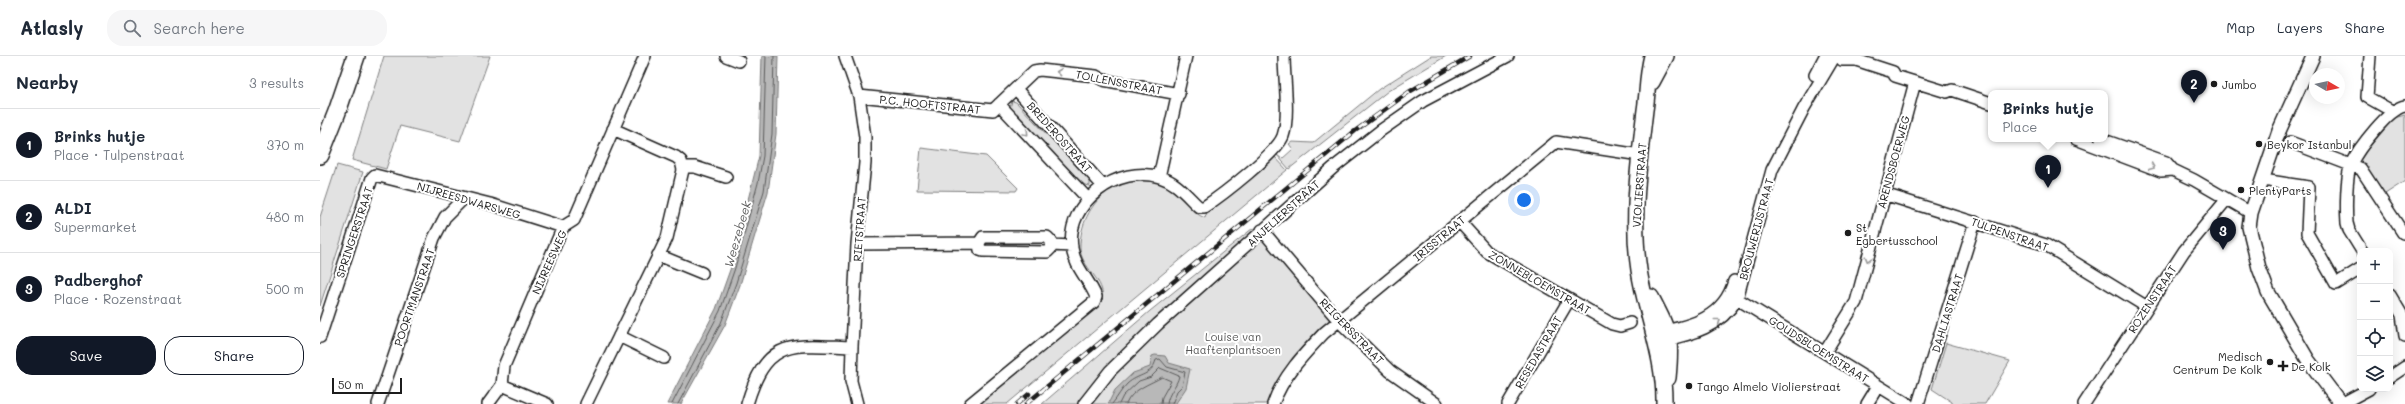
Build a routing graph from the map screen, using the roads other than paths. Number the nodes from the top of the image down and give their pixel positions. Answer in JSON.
{"nodes":[{"id":1,"x":344,"y":56,"type":"edge"},
{"id":2,"x":356,"y":56,"type":"edge"},
{"id":3,"x":645,"y":56,"type":"edge"},
{"id":4,"x":726,"y":56,"type":"edge"},
{"id":5,"x":845,"y":56,"type":"edge"},
{"id":6,"x":1186,"y":56,"type":"edge"},
{"id":7,"x":1284,"y":56,"type":"edge"},
{"id":8,"x":1508,"y":56,"type":"edge"},
{"id":9,"x":1652,"y":56,"type":"edge"},
{"id":10,"x":1666,"y":56,"type":"edge"},
{"id":11,"x":1825,"y":56,"type":"edge"},
{"id":12,"x":2319,"y":56,"type":"edge"},
{"id":13,"x":2370,"y":56,"type":"edge"},
{"id":14,"x":1838,"y":57,"type":"edge"},
{"id":15,"x":739,"y":61,"type":"dead end"},
{"id":16,"x":1915,"y":82,"type":"junction"},
{"id":17,"x":1016,"y":89,"type":"junction"},
{"id":18,"x":1947,"y":92,"type":"junction"},
{"id":19,"x":1179,"y":94,"type":"junction"},
{"id":20,"x":859,"y":96,"type":"junction"},
{"id":21,"x":1647,"y":100,"type":"junction"},
{"id":22,"x":1988,"y":102,"type":"edge"},
{"id":23,"x":999,"y":104,"type":"junction"},
{"id":24,"x":2405,"y":106,"type":"edge"},
{"id":25,"x":1988,"y":109,"type":"edge"},
{"id":26,"x":2392,"y":111,"type":"junction"},
{"id":27,"x":613,"y":129,"type":"junction"},
{"id":28,"x":2084,"y":142,"type":"edge"},
{"id":29,"x":2108,"y":142,"type":"edge"},
{"id":30,"x":2290,"y":142,"type":"dead end"},
{"id":31,"x":320,"y":154,"type":"edge"},
{"id":32,"x":1640,"y":154,"type":"junction"},
{"id":33,"x":2351,"y":165,"type":"junction"},
{"id":34,"x":683,"y":167,"type":"junction"},
{"id":35,"x":2173,"y":170,"type":"junction"},
{"id":36,"x":375,"y":175,"type":"joint"},
{"id":37,"x":726,"y":177,"type":"dead end"},
{"id":38,"x":1159,"y":177,"type":"junction"},
{"id":39,"x":2263,"y":180,"type":"junction"},
{"id":40,"x":1103,"y":186,"type":"junction"},
{"id":41,"x":1884,"y":194,"type":"junction"},
{"id":42,"x":464,"y":198,"type":"junction"},
{"id":43,"x":1088,"y":199,"type":"junction"},
{"id":44,"x":2227,"y":199,"type":"junction"},
{"id":45,"x":2251,"y":213,"type":"junction"},
{"id":46,"x":1459,"y":221,"type":"junction"},
{"id":47,"x":1975,"y":222,"type":"junction"},
{"id":48,"x":563,"y":227,"type":"junction"},
{"id":49,"x":1262,"y":230,"type":"junction"},
{"id":50,"x":2404,"y":234,"type":"edge"},
{"id":51,"x":857,"y":244,"type":"junction"},
{"id":52,"x":1072,"y":246,"type":"junction"},
{"id":53,"x":2360,"y":248,"type":"edge"},
{"id":54,"x":658,"y":255,"type":"junction"},
{"id":55,"x":2357,"y":271,"type":"edge"},
{"id":56,"x":702,"y":272,"type":"dead end"},
{"id":57,"x":1734,"y":296,"type":"junction"},
{"id":58,"x":1569,"y":300,"type":"junction"},
{"id":59,"x":2393,"y":300,"type":"edge"},
{"id":60,"x":2146,"y":307,"type":"junction"},
{"id":61,"x":1339,"y":321,"type":"junction"},
{"id":62,"x":1630,"y":323,"type":"dead end"},
{"id":63,"x":619,"y":336,"type":"junction"},
{"id":64,"x":1662,"y":336,"type":"junction"},
{"id":65,"x":2405,"y":336,"type":"edge"},
{"id":66,"x":320,"y":337,"type":"edge"},
{"id":67,"x":852,"y":347,"type":"junction"},
{"id":68,"x":1825,"y":352,"type":"junction"},
{"id":69,"x":664,"y":358,"type":"dead end"},
{"id":70,"x":2405,"y":367,"type":"edge"},
{"id":71,"x":2393,"y":375,"type":"edge"},
{"id":72,"x":502,"y":385,"type":"junction"},
{"id":73,"x":1878,"y":386,"type":"junction"},
{"id":74,"x":2363,"y":392,"type":"edge"},
{"id":75,"x":378,"y":404,"type":"edge"},
{"id":76,"x":488,"y":404,"type":"edge"},
{"id":77,"x":547,"y":404,"type":"edge"},
{"id":78,"x":586,"y":404,"type":"edge"},
{"id":79,"x":747,"y":404,"type":"edge"},
{"id":80,"x":857,"y":404,"type":"edge"},
{"id":81,"x":970,"y":404,"type":"edge"},
{"id":82,"x":1084,"y":404,"type":"edge"},
{"id":83,"x":1273,"y":404,"type":"edge"},
{"id":84,"x":1437,"y":404,"type":"edge"},
{"id":85,"x":1508,"y":404,"type":"edge"},
{"id":86,"x":1665,"y":404,"type":"edge"},
{"id":87,"x":1867,"y":404,"type":"edge"},
{"id":88,"x":1908,"y":404,"type":"edge"},
{"id":89,"x":1918,"y":404,"type":"edge"},
{"id":90,"x":2084,"y":404,"type":"edge"},
{"id":91,"x":2341,"y":404,"type":"edge"}],
"edges":[{"from":1,"to":31,"type":"main road"},
{"from":2,"to":31,"type":"main road"},
{"from":3,"to":27,"type":"street","name":"NIJREESWEG"},
{"from":4,"to":15,"type":"street"},
{"from":5,"to":20,"type":"street","name":"RIETSTRAAT"},
{"from":6,"to":19,"type":"street"},
{"from":7,"to":38,"type":"street"},
{"from":8,"to":49,"type":"street","name":"ANJELIERSTRAAT"},
{"from":9,"to":21,"type":"main road","name":"VIOLIERSTRAAT"},
{"from":10,"to":21,"type":"main road","name":"VIOLIERSTRAAT"},
{"from":11,"to":57,"type":"street","name":"BROUWERIJSTRAAT"},
{"from":12,"to":39,"type":"street"},
{"from":13,"to":26,"type":"street"},
{"from":14,"to":16,"type":"street"},
{"from":14,"to":57,"type":"street","name":"BROUWERIJSTRAAT"},
{"from":16,"to":18,"type":"street"},
{"from":16,"to":41,"type":"street","name":"ARENDSBOERWEG"},
{"from":19,"to":17,"type":"street","name":"TOLLENSSTRAAT","one_way":true},
{"from":17,"to":23,"type":"street","name":"TOLLENSSTRAAT"},
{"from":17,"to":40,"type":"street","name":"BREDEROSTRAAT"},
{"from":18,"to":22,"type":"street"},
{"from":18,"to":25,"type":"street"},
{"from":19,"to":38,"type":"street"},
{"from":20,"to":23,"type":"street","name":"P.C. HOOFTSTRAAT"},
{"from":20,"to":51,"type":"street","name":"RIETSTRAAT"},
{"from":21,"to":32,"type":"main road","name":"VIOLIERSTRAAT"},
{"from":23,"to":43,"type":"street","name":"BREDEROSTRAAT","one_way":true},
{"from":24,"to":26,"type":"street"},
{"from":26,"to":33,"type":"street"},
{"from":27,"to":34,"type":"street"},
{"from":27,"to":48,"type":"street","name":"NIJREESWEG"},
{"from":28,"to":35,"type":"street","one_way":true},
{"from":29,"to":35,"type":"street"},
{"from":30,"to":33,"type":"street"},
{"from":32,"to":46,"type":"street","name":"IRISSTRAAT"},
{"from":32,"to":64,"type":"main road","name":"VIOLIERSTRAAT"},
{"from":33,"to":50,"type":"street"},
{"from":33,"to":53,"type":"street"},
{"from":34,"to":37,"type":"street"},
{"from":34,"to":54,"type":"street"},
{"from":35,"to":44,"type":"street"},
{"from":36,"to":42,"type":"street","name":"NIJREESDWARSWEG"},
{"from":36,"to":66,"type":"street","name":"SPRINGERSTRAAT"},
{"from":38,"to":40,"type":"street"},
{"from":39,"to":45,"type":"street"},
{"from":39,"to":55,"type":"street"},
{"from":40,"to":43,"type":"street"},
{"from":41,"to":47,"type":"street","name":"TULPENSTRAAT"},
{"from":41,"to":68,"type":"street","name":"ARENDSBOERWEG","one_way":true},
{"from":42,"to":48,"type":"street","name":"NIJREESDWARSWEG"},
{"from":42,"to":75,"type":"street","name":"POORTMANSTRAAT"},
{"from":43,"to":52,"type":"street"},
{"from":44,"to":45,"type":"street"},
{"from":44,"to":60,"type":"street","name":"ROZENSTRAAT"},
{"from":45,"to":91,"type":"street"},
{"from":46,"to":58,"type":"street","name":"ZONNEBLOEMSTRAAT"},
{"from":46,"to":61,"type":"street","name":"IRISSTRAAT"},
{"from":47,"to":60,"type":"street","name":"TULPENSTRAAT"},
{"from":47,"to":89,"type":"street","name":"DAHLIASTRAAT"},
{"from":48,"to":72,"type":"street","name":"NIJREESWEG"},
{"from":49,"to":61,"type":"street","name":"REIGERSSTRAAT"},
{"from":49,"to":82,"type":"street","name":"ANJELIERSTRAAT"},
{"from":51,"to":52,"type":"street"},
{"from":51,"to":67,"type":"street","name":"RIETSTRAAT"},
{"from":52,"to":81,"type":"street"},
{"from":54,"to":56,"type":"street"},
{"from":54,"to":63,"type":"street"},
{"from":57,"to":64,"type":"street","name":"BROUWERIJSTRAAT"},
{"from":57,"to":68,"type":"street","name":"GOUDSBLOEMSTRAAT"},
{"from":58,"to":62,"type":"street","name":"ZONNEBLOEMSTRAAT"},
{"from":58,"to":85,"type":"street","name":"RESEDASTRAAT"},
{"from":59,"to":65,"type":"street"},
{"from":60,"to":90,"type":"street","name":"ROZENSTRAAT"},
{"from":61,"to":83,"type":"street","name":"IRISSTRAAT"},
{"from":61,"to":84,"type":"street","name":"REIGERSSTRAAT"},
{"from":63,"to":69,"type":"street"},
{"from":63,"to":78,"type":"street"},
{"from":64,"to":86,"type":"main road","name":"VIOLIERSTRAAT"},
{"from":67,"to":79,"type":"street"},
{"from":67,"to":80,"type":"street","name":"RIETSTRAAT"},
{"from":68,"to":73,"type":"street","name":"GOUDSBLOEMSTRAAT"},
{"from":70,"to":71,"type":"street"},
{"from":72,"to":76,"type":"street","name":"NIJREESWEG"},
{"from":72,"to":77,"type":"street"},
{"from":73,"to":87,"type":"street"},
{"from":73,"to":88,"type":"street","name":"GOUDSBLOEMSTRAAT"},
{"from":74,"to":91,"type":"street"}]}
